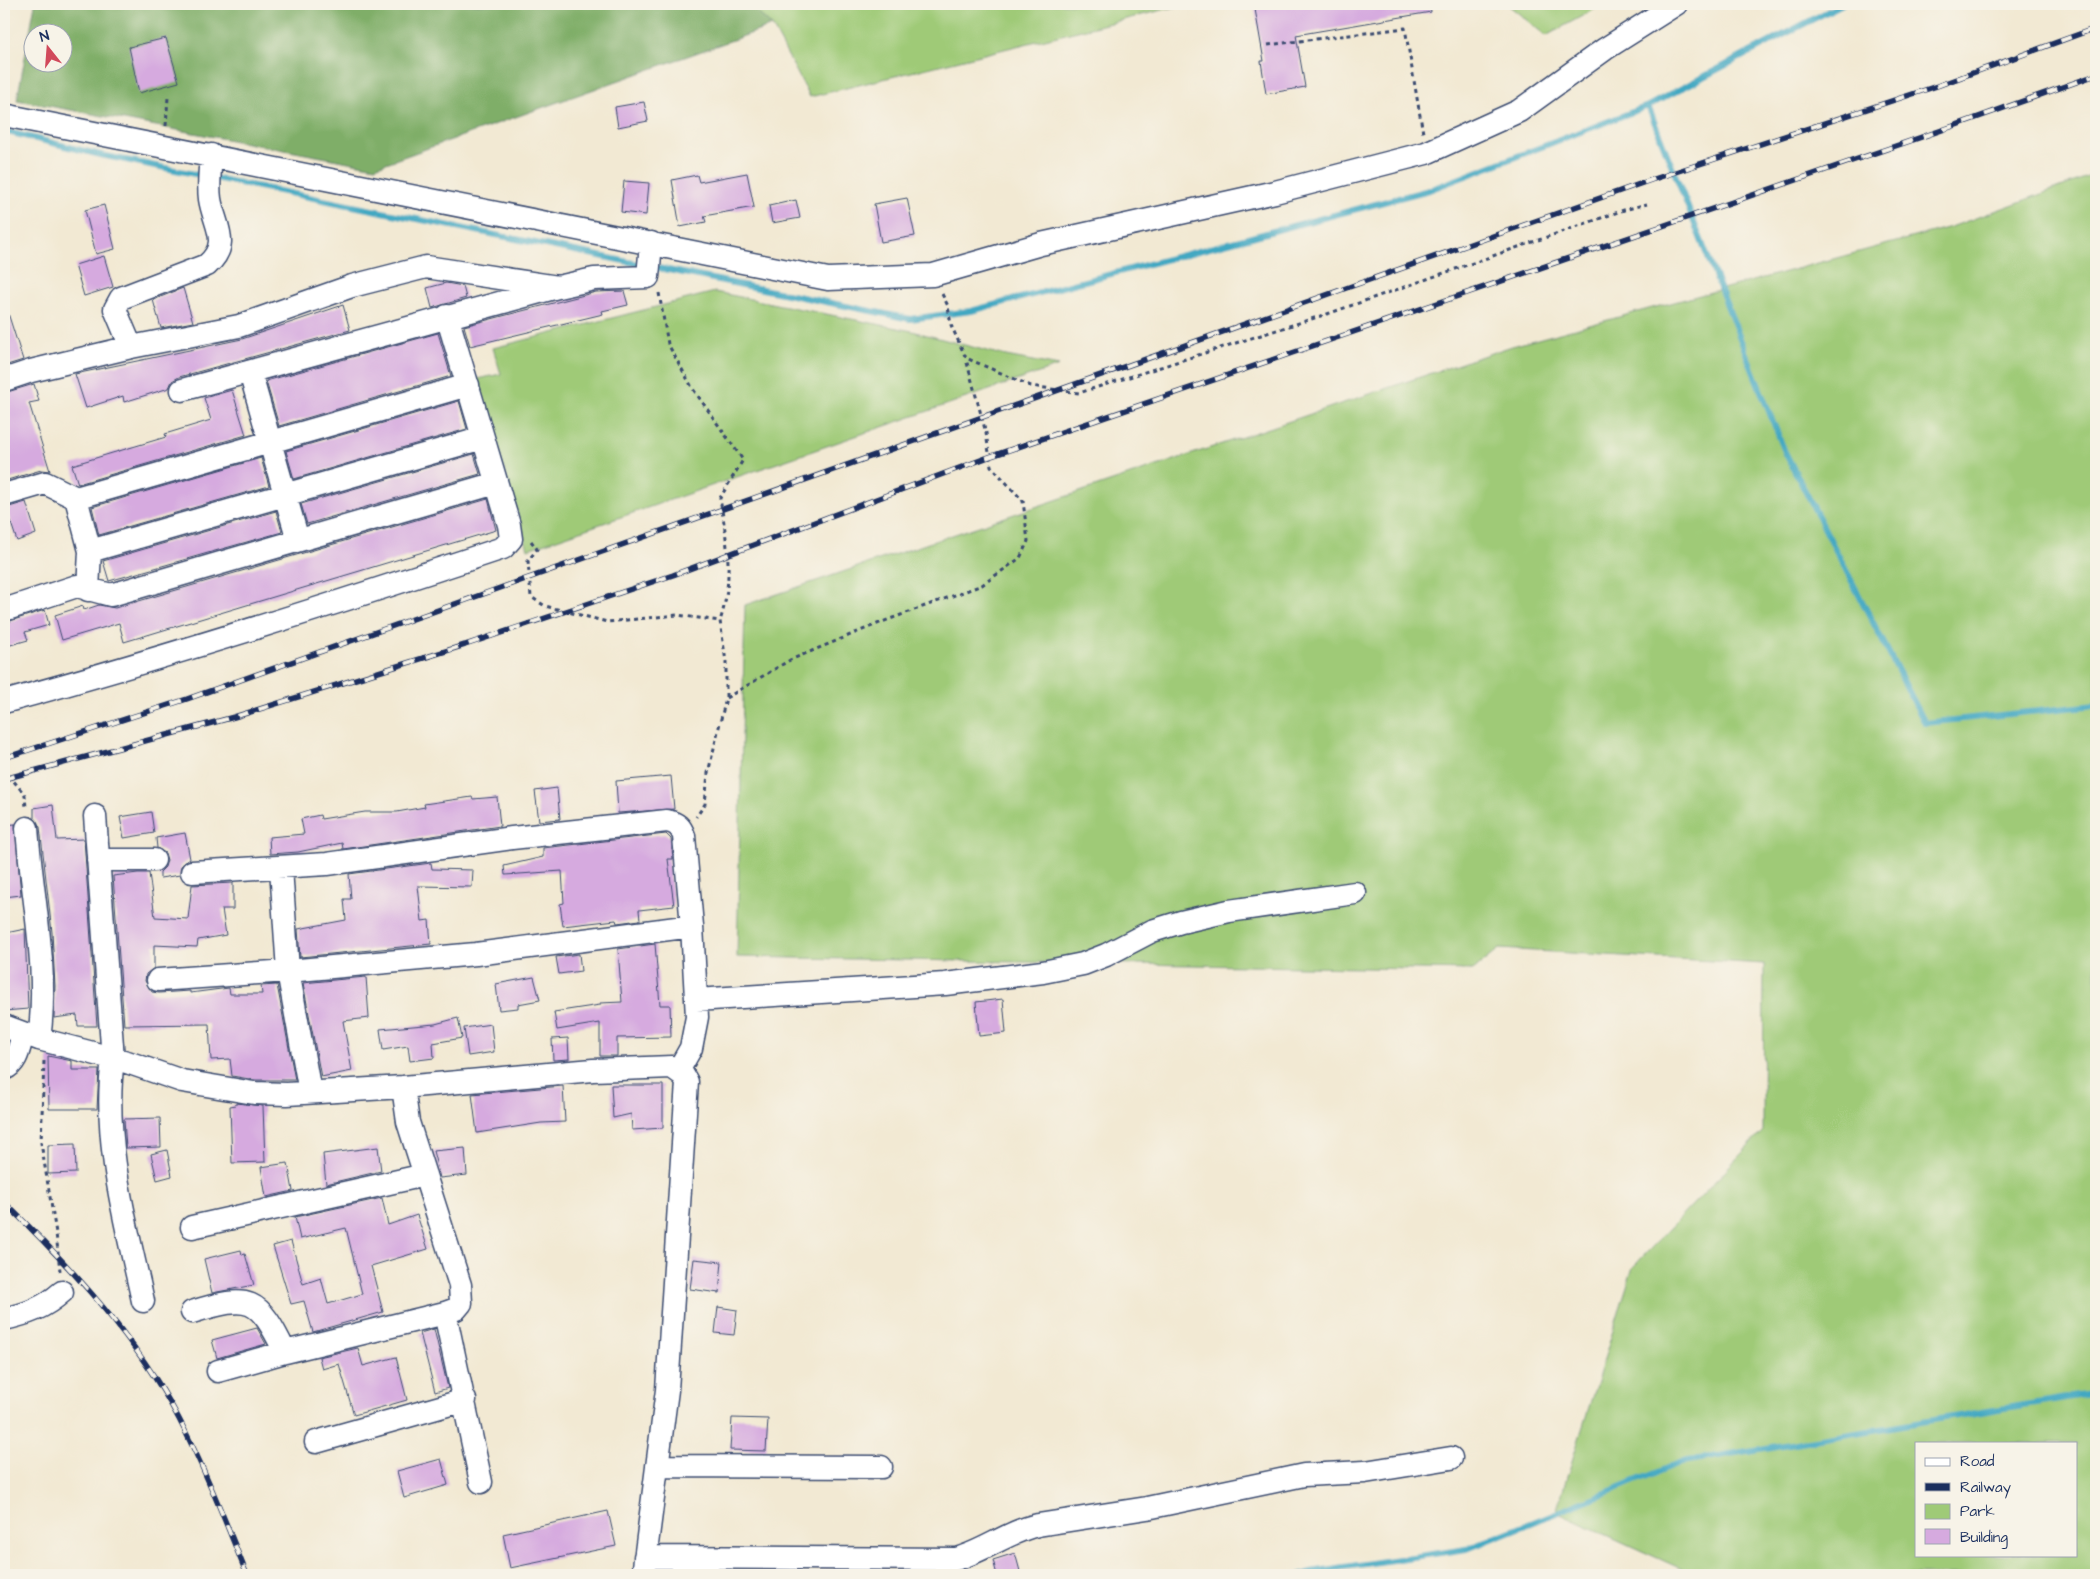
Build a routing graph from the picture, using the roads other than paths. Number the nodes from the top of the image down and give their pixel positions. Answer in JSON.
{"nodes":[{"id":1,"x":1676,"y":4,"type":"edge"},
{"id":2,"x":4,"y":115,"type":"edge"},
{"id":3,"x":211,"y":155,"type":"junction"},
{"id":4,"x":651,"y":243,"type":"junction"},
{"id":5,"x":558,"y":288,"type":"junction"},
{"id":6,"x":447,"y":316,"type":"junction"},
{"id":7,"x":132,"y":347,"type":"junction"},
{"id":8,"x":250,"y":372,"type":"junction"},
{"id":9,"x":4,"y":380,"type":"edge"},
{"id":10,"x":468,"y":385,"type":"junction"},
{"id":11,"x":182,"y":390,"type":"dead end"},
{"id":12,"x":483,"y":438,"type":"junction"},
{"id":13,"x":270,"y":442,"type":"junction"},
{"id":14,"x":496,"y":483,"type":"junction"},
{"id":15,"x":4,"y":495,"type":"edge"},
{"id":16,"x":285,"y":495,"type":"junction"},
{"id":17,"x":76,"y":498,"type":"junction"},
{"id":18,"x":298,"y":540,"type":"junction"},
{"id":19,"x":90,"y":551,"type":"junction"},
{"id":20,"x":88,"y":590,"type":"junction"},
{"id":21,"x":4,"y":610,"type":"edge"},
{"id":22,"x":4,"y":702,"type":"edge"},
{"id":23,"x":95,"y":816,"type":"dead end"},
{"id":24,"x":27,"y":828,"type":"road end"},
{"id":25,"x":98,"y":860,"type":"junction"},
{"id":26,"x":154,"y":860,"type":"dead end"},
{"id":27,"x":282,"y":868,"type":"junction"},
{"id":28,"x":192,"y":872,"type":"dead end"},
{"id":29,"x":1355,"y":893,"type":"dead end"},
{"id":30,"x":692,"y":926,"type":"junction"},
{"id":31,"x":288,"y":971,"type":"junction"},
{"id":32,"x":158,"y":980,"type":"dead end"},
{"id":33,"x":696,"y":1000,"type":"junction"},
{"id":34,"x":27,"y":1035,"type":"edge"},
{"id":35,"x":114,"y":1059,"type":"junction"},
{"id":36,"x":4,"y":1069,"type":"edge"},
{"id":37,"x":678,"y":1071,"type":"junction"},
{"id":38,"x":403,"y":1087,"type":"junction"},
{"id":39,"x":310,"y":1092,"type":"junction"},
{"id":40,"x":425,"y":1175,"type":"junction"},
{"id":41,"x":192,"y":1227,"type":"dead end"},
{"id":42,"x":62,"y":1292,"type":"road end"},
{"id":43,"x":143,"y":1301,"type":"dead end"},
{"id":44,"x":192,"y":1312,"type":"dead end"},
{"id":45,"x":445,"y":1314,"type":"junction"},
{"id":46,"x":4,"y":1319,"type":"edge"},
{"id":47,"x":285,"y":1352,"type":"junction"},
{"id":48,"x":218,"y":1371,"type":"dead end"},
{"id":49,"x":465,"y":1400,"type":"junction"},
{"id":50,"x":316,"y":1442,"type":"dead end"},
{"id":51,"x":1451,"y":1458,"type":"dead end"},
{"id":52,"x":657,"y":1466,"type":"junction"},
{"id":53,"x":881,"y":1467,"type":"dead end"},
{"id":54,"x":481,"y":1482,"type":"dead end"},
{"id":55,"x":644,"y":1566,"type":"edge"}],
"edges":[{"from":1,"to":4,"type":"street"},
{"from":2,"to":3,"type":"street"},
{"from":3,"to":4,"type":"street"},
{"from":3,"to":7,"type":"street"},
{"from":4,"to":5,"type":"street"},
{"from":5,"to":6,"type":"street"},
{"from":5,"to":7,"type":"street"},
{"from":6,"to":8,"type":"street"},
{"from":6,"to":10,"type":"street"},
{"from":7,"to":9,"type":"street"},
{"from":8,"to":11,"type":"street"},
{"from":8,"to":13,"type":"street"},
{"from":10,"to":12,"type":"street"},
{"from":10,"to":13,"type":"street"},
{"from":12,"to":14,"type":"street"},
{"from":12,"to":16,"type":"street"},
{"from":13,"to":16,"type":"street"},
{"from":13,"to":17,"type":"street"},
{"from":14,"to":18,"type":"street"},
{"from":14,"to":22,"type":"street"},
{"from":15,"to":17,"type":"street"},
{"from":16,"to":18,"type":"street"},
{"from":16,"to":19,"type":"street"},
{"from":17,"to":19,"type":"street"},
{"from":18,"to":20,"type":"street"},
{"from":19,"to":20,"type":"street"},
{"from":20,"to":21,"type":"street"},
{"from":23,"to":25,"type":"street"},
{"from":24,"to":34,"type":"street"},
{"from":25,"to":26,"type":"street"},
{"from":25,"to":35,"type":"street"},
{"from":27,"to":28,"type":"street"},
{"from":27,"to":30,"type":"street"},
{"from":27,"to":31,"type":"street"},
{"from":29,"to":33,"type":"street"},
{"from":30,"to":31,"type":"street"},
{"from":30,"to":33,"type":"street"},
{"from":31,"to":32,"type":"street"},
{"from":31,"to":39,"type":"street"},
{"from":33,"to":37,"type":"street"},
{"from":34,"to":35,"type":"street"},
{"from":34,"to":36,"type":"street"},
{"from":35,"to":39,"type":"street"},
{"from":35,"to":43,"type":"street"},
{"from":37,"to":38,"type":"street"},
{"from":37,"to":52,"type":"street"},
{"from":38,"to":39,"type":"street"},
{"from":38,"to":40,"type":"street"},
{"from":40,"to":41,"type":"street"},
{"from":40,"to":45,"type":"street"},
{"from":42,"to":46,"type":"street"},
{"from":44,"to":47,"type":"street"},
{"from":45,"to":47,"type":"street"},
{"from":45,"to":49,"type":"street"},
{"from":47,"to":48,"type":"street"},
{"from":49,"to":50,"type":"street"},
{"from":49,"to":54,"type":"street"},
{"from":51,"to":55,"type":"street"},
{"from":52,"to":53,"type":"street"},
{"from":52,"to":55,"type":"street"}]}
